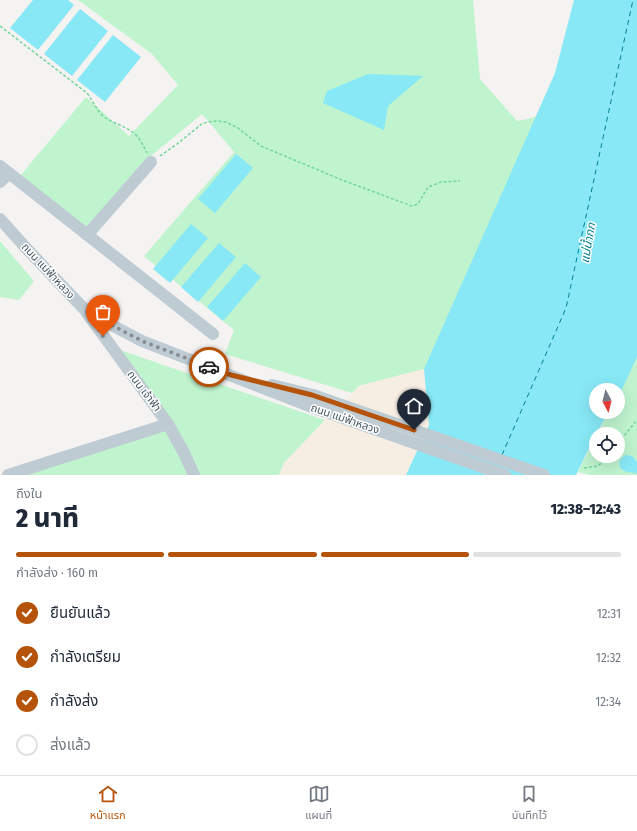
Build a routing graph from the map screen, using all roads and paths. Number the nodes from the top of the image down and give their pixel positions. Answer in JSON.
{"nodes":[{"id":1,"x":0,"y":26,"type":"edge"},
{"id":2,"x":151,"y":162,"type":"junction"},
{"id":3,"x":3,"y":174,"type":"edge"},
{"id":4,"x":460,"y":181,"type":"dead end"},
{"id":5,"x":0,"y":218,"type":"edge"},
{"id":6,"x":86,"y":235,"type":"junction"},
{"id":7,"x":87,"y":312,"type":"junction"},
{"id":8,"x":213,"y":334,"type":"dead end"},
{"id":9,"x":310,"y":400,"type":"junction"},
{"id":10,"x":637,"y":420,"type":"edge"},
{"id":11,"x":168,"y":424,"type":"junction"},
{"id":12,"x":625,"y":435,"type":"edge"},
{"id":13,"x":601,"y":463,"type":"edge"},
{"id":14,"x":584,"y":468,"type":"dead end"},
{"id":15,"x":8,"y":475,"type":"edge"},
{"id":16,"x":194,"y":475,"type":"edge"},
{"id":17,"x":505,"y":475,"type":"edge"},
{"id":18,"x":544,"y":475,"type":"edge"}],
"edges":[{"from":1,"to":2,"type":"path"},
{"from":2,"to":4,"type":"path"},
{"from":2,"to":6,"type":"street"},
{"from":3,"to":6,"type":"street"},
{"from":5,"to":7,"type":"street","name":"ถนน แม่ฟ้าหลวง"},
{"from":6,"to":8,"type":"street"},
{"from":7,"to":9,"type":"street","name":"ถนน แม่ฟ้าหลวง"},
{"from":7,"to":11,"type":"street","name":"ถนน เจ้าฟ้า"},
{"from":9,"to":17,"type":"street","name":"ถนน แม่ฟ้าหลวง"},
{"from":9,"to":18,"type":"street","name":"ถนน แม่ฟ้าหลวง"},
{"from":10,"to":12,"type":"path"},
{"from":11,"to":15,"type":"street"},
{"from":11,"to":16,"type":"street","name":"ถนน เจ้าฟ้า"},
{"from":13,"to":14,"type":"path"}]}
